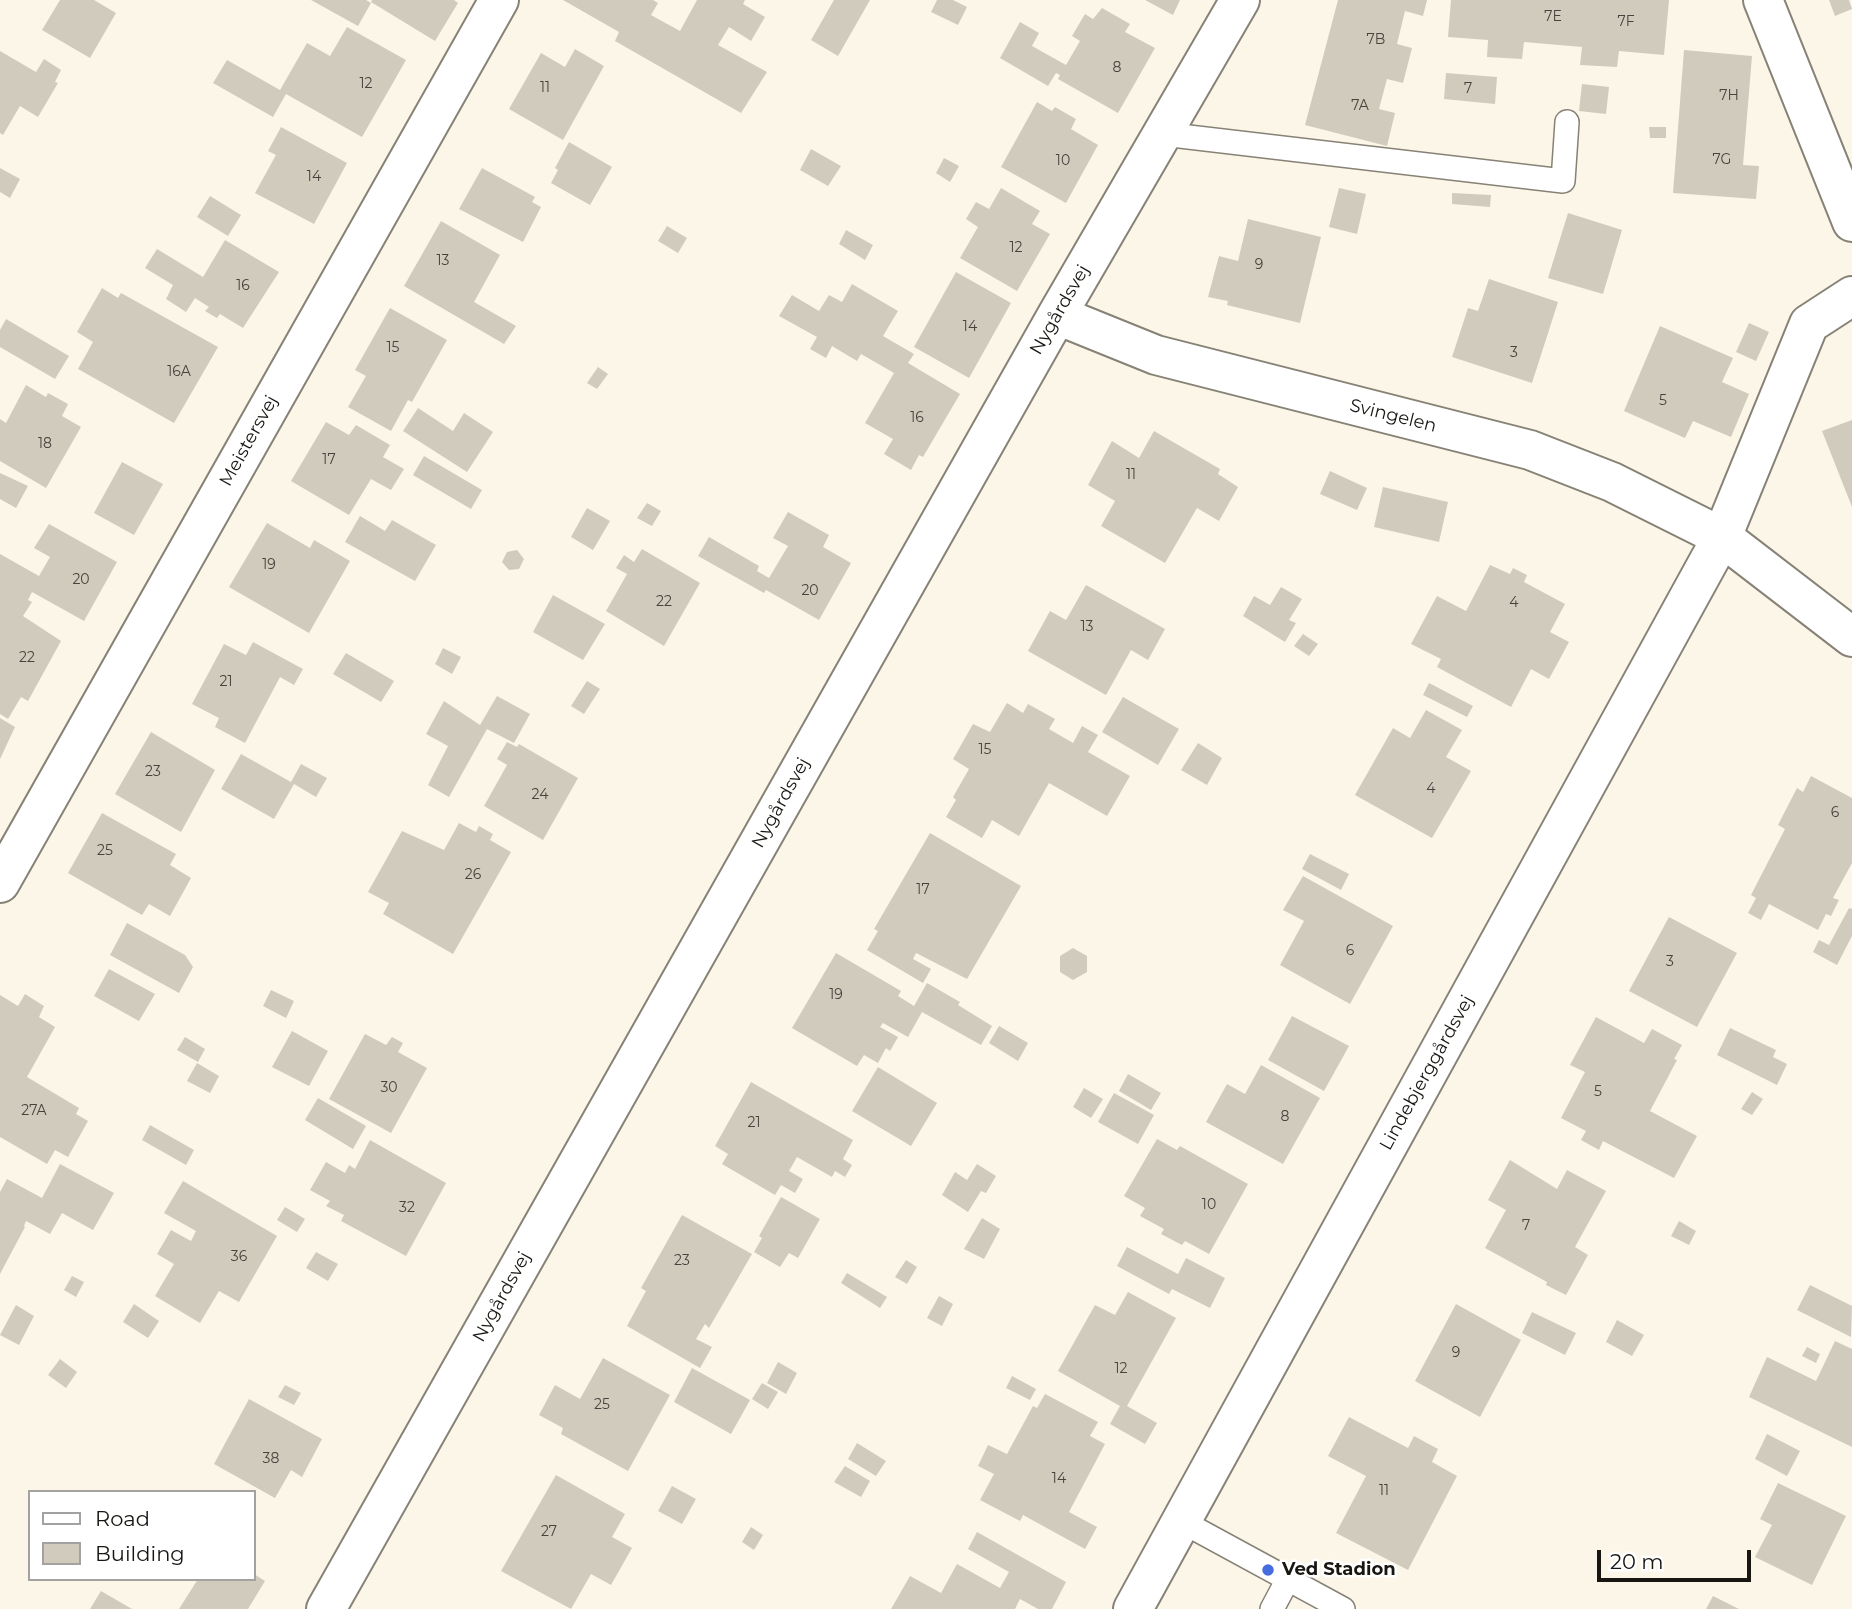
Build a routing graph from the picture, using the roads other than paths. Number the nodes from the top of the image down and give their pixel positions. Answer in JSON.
{"nodes":[{"id":1,"x":499,"y":0,"type":"edge"},
{"id":2,"x":1240,"y":0,"type":"edge"},
{"id":3,"x":1763,"y":0,"type":"edge"},
{"id":4,"x":1567,"y":122,"type":"dead end"},
{"id":5,"x":1164,"y":134,"type":"junction"},
{"id":6,"x":1852,"y":222,"type":"edge"},
{"id":7,"x":1852,"y":296,"type":"edge"},
{"id":8,"x":1057,"y":315,"type":"junction"},
{"id":9,"x":1722,"y":537,"type":"junction"},
{"id":10,"x":1852,"y":637,"type":"edge"},
{"id":11,"x":0,"y":883,"type":"edge"},
{"id":12,"x":1181,"y":1521,"type":"junction"},
{"id":13,"x":1288,"y":1579,"type":"junction"},
{"id":14,"x":326,"y":1609,"type":"edge"},
{"id":15,"x":1133,"y":1609,"type":"edge"},
{"id":16,"x":1272,"y":1609,"type":"edge"},
{"id":17,"x":1343,"y":1609,"type":"edge"}],
"edges":[{"from":1,"to":11,"type":"street","name":"Meistersvej"},
{"from":2,"to":5,"type":"street","name":"Nygårdsvej"},
{"from":3,"to":6,"type":"street"},
{"from":4,"to":5,"type":"lane"},
{"from":5,"to":8,"type":"street","name":"Nygårdsvej"},
{"from":7,"to":9,"type":"street"},
{"from":8,"to":9,"type":"street","name":"Svingelen"},
{"from":8,"to":14,"type":"street","name":"Nygårdsvej"},
{"from":9,"to":10,"type":"street","name":"Svingelen"},
{"from":9,"to":12,"type":"street","name":"Lindebjerggårdsvej"},
{"from":12,"to":13,"type":"lane"},
{"from":12,"to":15,"type":"street","name":"Lindebjerggårdsvej"},
{"from":13,"to":16,"type":"lane"},
{"from":13,"to":17,"type":"lane"}]}
